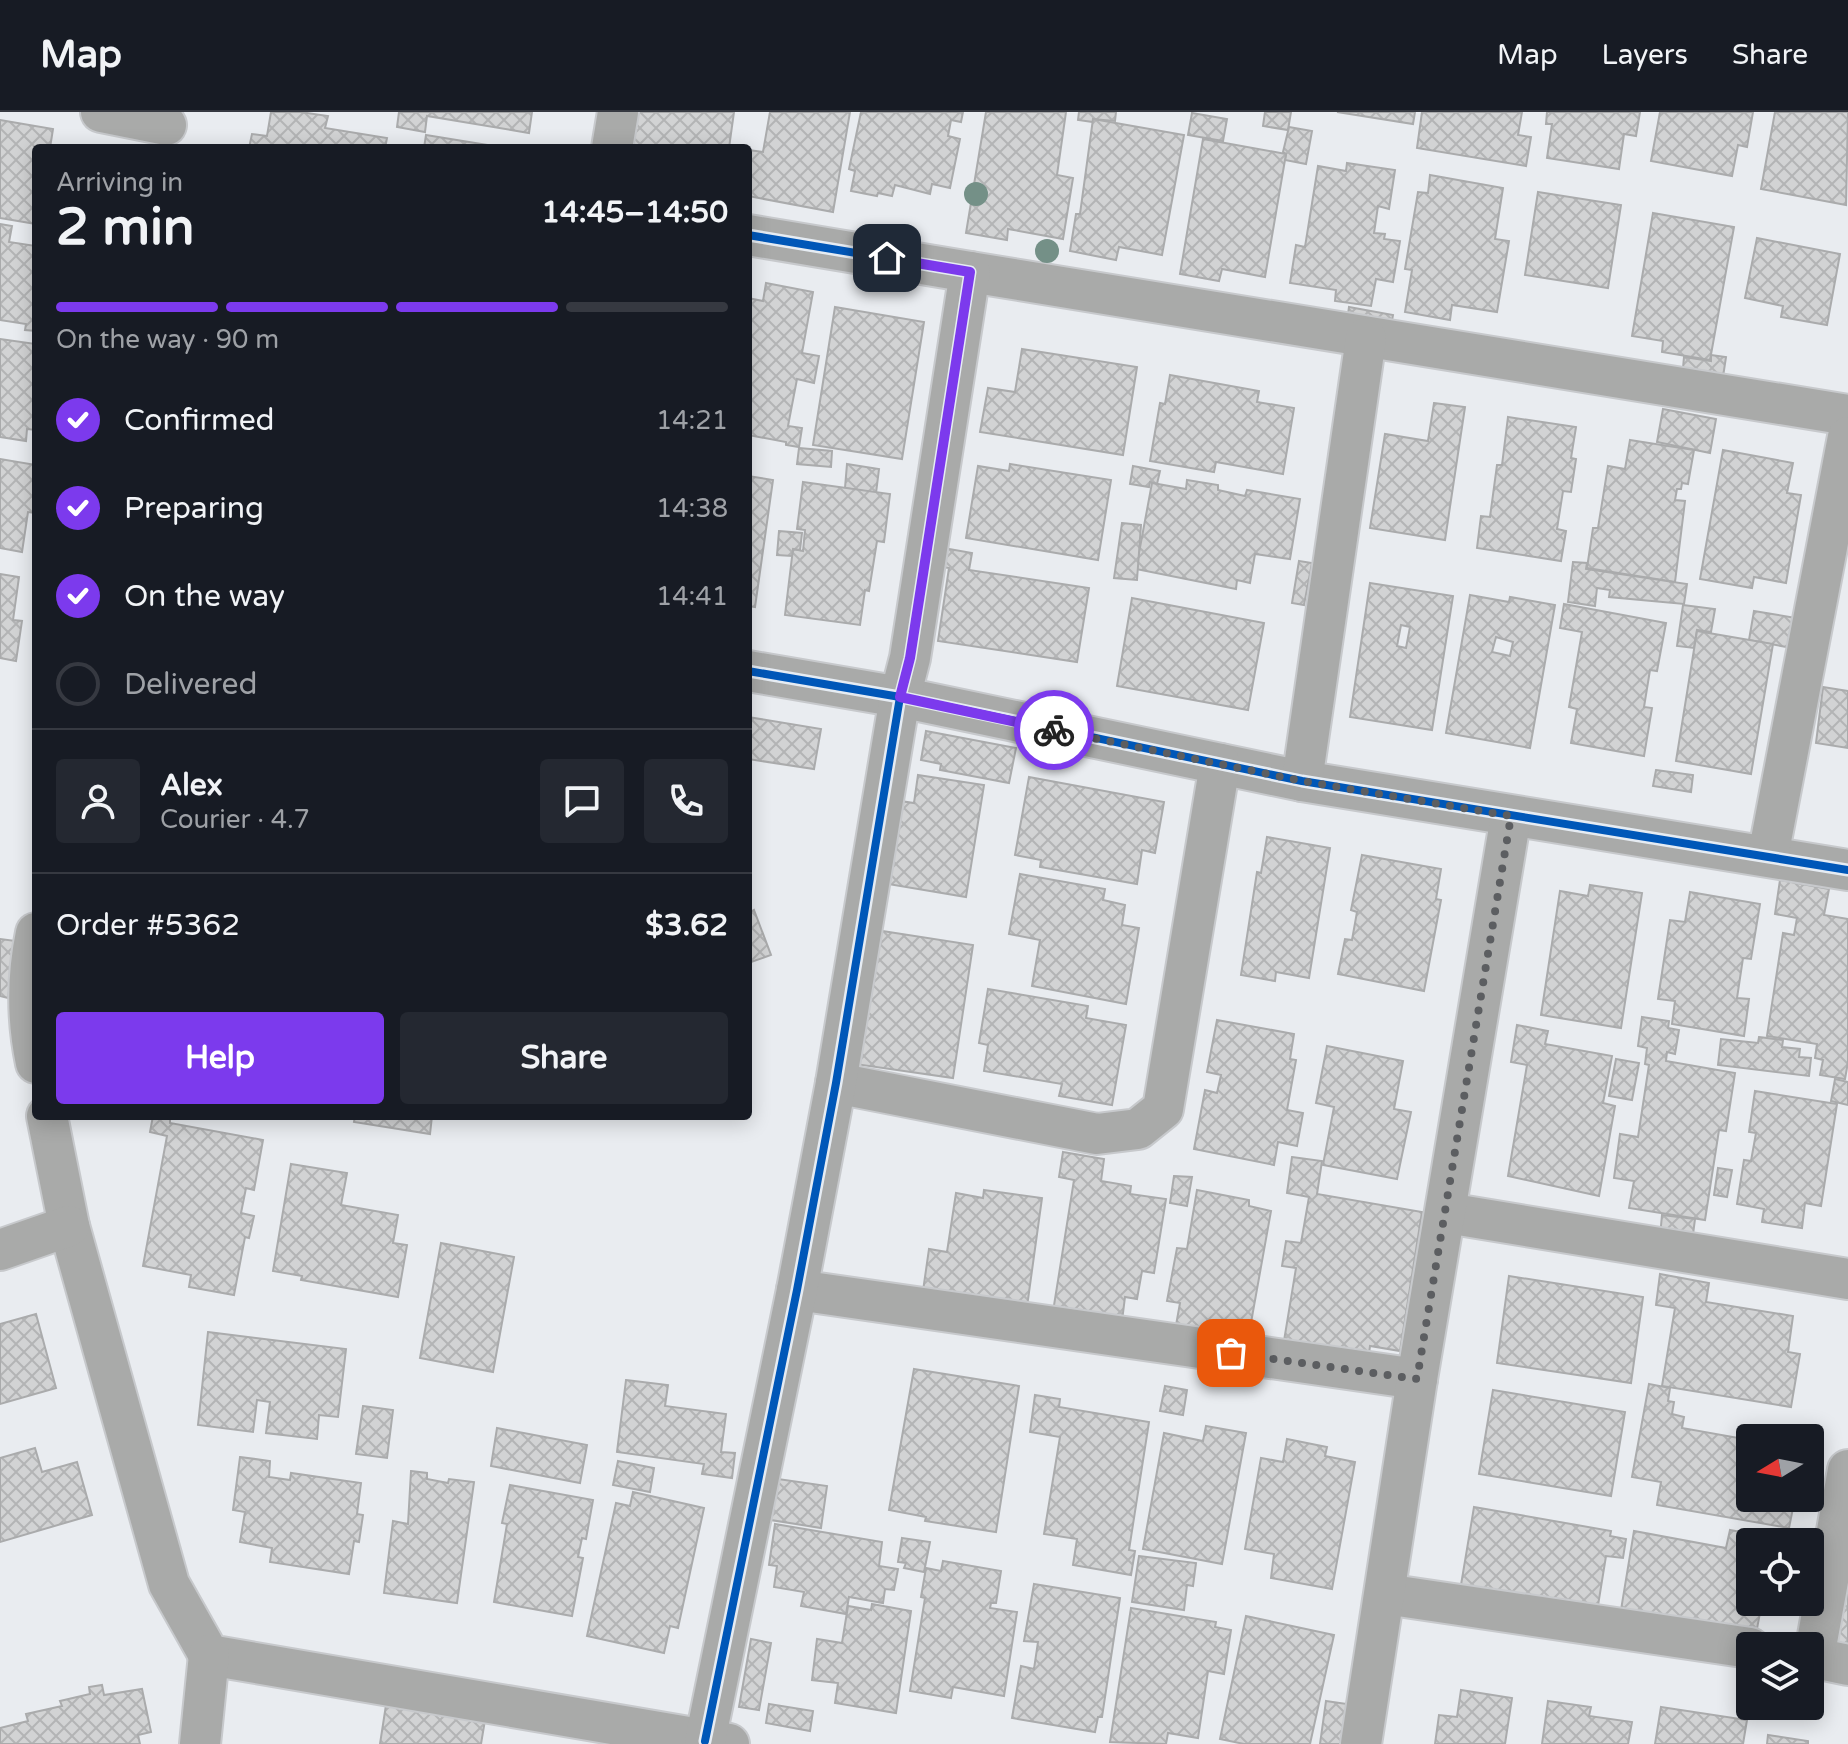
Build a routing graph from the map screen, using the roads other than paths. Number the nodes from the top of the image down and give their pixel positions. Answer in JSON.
{"nodes":[{"id":1,"x":101,"y":112,"type":"edge"},
{"id":2,"x":618,"y":112,"type":"edge"},
{"id":3,"x":165,"y":128,"type":"edge"},
{"id":4,"x":613,"y":144,"type":"edge"},
{"id":5,"x":752,"y":236,"type":"edge"},
{"id":6,"x":970,"y":272,"type":"junction"},
{"id":7,"x":1366,"y":338,"type":"junction"},
{"id":8,"x":1848,"y":415,"type":"edge"},
{"id":9,"x":1848,"y":437,"type":"edge"},
{"id":10,"x":752,"y":672,"type":"edge"},
{"id":11,"x":900,"y":697,"type":"junction"},
{"id":12,"x":1220,"y":764,"type":"junction"},
{"id":13,"x":1302,"y":781,"type":"junction"},
{"id":14,"x":1511,"y":816,"type":"junction"},
{"id":15,"x":1768,"y":856,"type":"junction"},
{"id":16,"x":1848,"y":870,"type":"edge"},
{"id":17,"x":32,"y":954,"type":"edge"},
{"id":18,"x":32,"y":1042,"type":"edge"},
{"id":19,"x":836,"y":1083,"type":"junction"},
{"id":20,"x":48,"y":1120,"type":"edge"},
{"id":21,"x":1447,"y":1213,"type":"junction"},
{"id":22,"x":69,"y":1226,"type":"junction"},
{"id":23,"x":0,"y":1250,"type":"edge"},
{"id":24,"x":1848,"y":1279,"type":"edge"},
{"id":25,"x":797,"y":1290,"type":"junction"},
{"id":26,"x":1417,"y":1379,"type":"junction"},
{"id":27,"x":1848,"y":1470,"type":"edge"},
{"id":28,"x":1385,"y":1594,"type":"junction"},
{"id":29,"x":1736,"y":1646,"type":"edge"},
{"id":30,"x":209,"y":1655,"type":"junction"},
{"id":31,"x":1824,"y":1660,"type":"edge"},
{"id":32,"x":717,"y":1742,"type":"edge"},
{"id":33,"x":200,"y":1744,"type":"edge"},
{"id":34,"x":1361,"y":1744,"type":"edge"}],
"edges":[{"from":1,"to":3,"type":"street"},
{"from":2,"to":4,"type":"street"},
{"from":5,"to":6,"type":"street"},
{"from":6,"to":7,"type":"street"},
{"from":6,"to":11,"type":"street"},
{"from":7,"to":8,"type":"street"},
{"from":7,"to":13,"type":"street"},
{"from":9,"to":15,"type":"street"},
{"from":10,"to":11,"type":"street"},
{"from":11,"to":12,"type":"street"},
{"from":11,"to":19,"type":"street"},
{"from":12,"to":13,"type":"street"},
{"from":12,"to":19,"type":"street"},
{"from":13,"to":14,"type":"street"},
{"from":14,"to":15,"type":"street"},
{"from":14,"to":21,"type":"street"},
{"from":15,"to":16,"type":"street"},
{"from":17,"to":18,"type":"street"},
{"from":19,"to":25,"type":"street"},
{"from":20,"to":22,"type":"street"},
{"from":21,"to":24,"type":"street"},
{"from":21,"to":26,"type":"street"},
{"from":22,"to":23,"type":"street"},
{"from":22,"to":30,"type":"street"},
{"from":25,"to":26,"type":"street"},
{"from":25,"to":32,"type":"street"},
{"from":26,"to":28,"type":"street"},
{"from":27,"to":31,"type":"street"},
{"from":28,"to":29,"type":"street"},
{"from":28,"to":34,"type":"street"},
{"from":30,"to":32,"type":"street"},
{"from":30,"to":33,"type":"street"}]}
